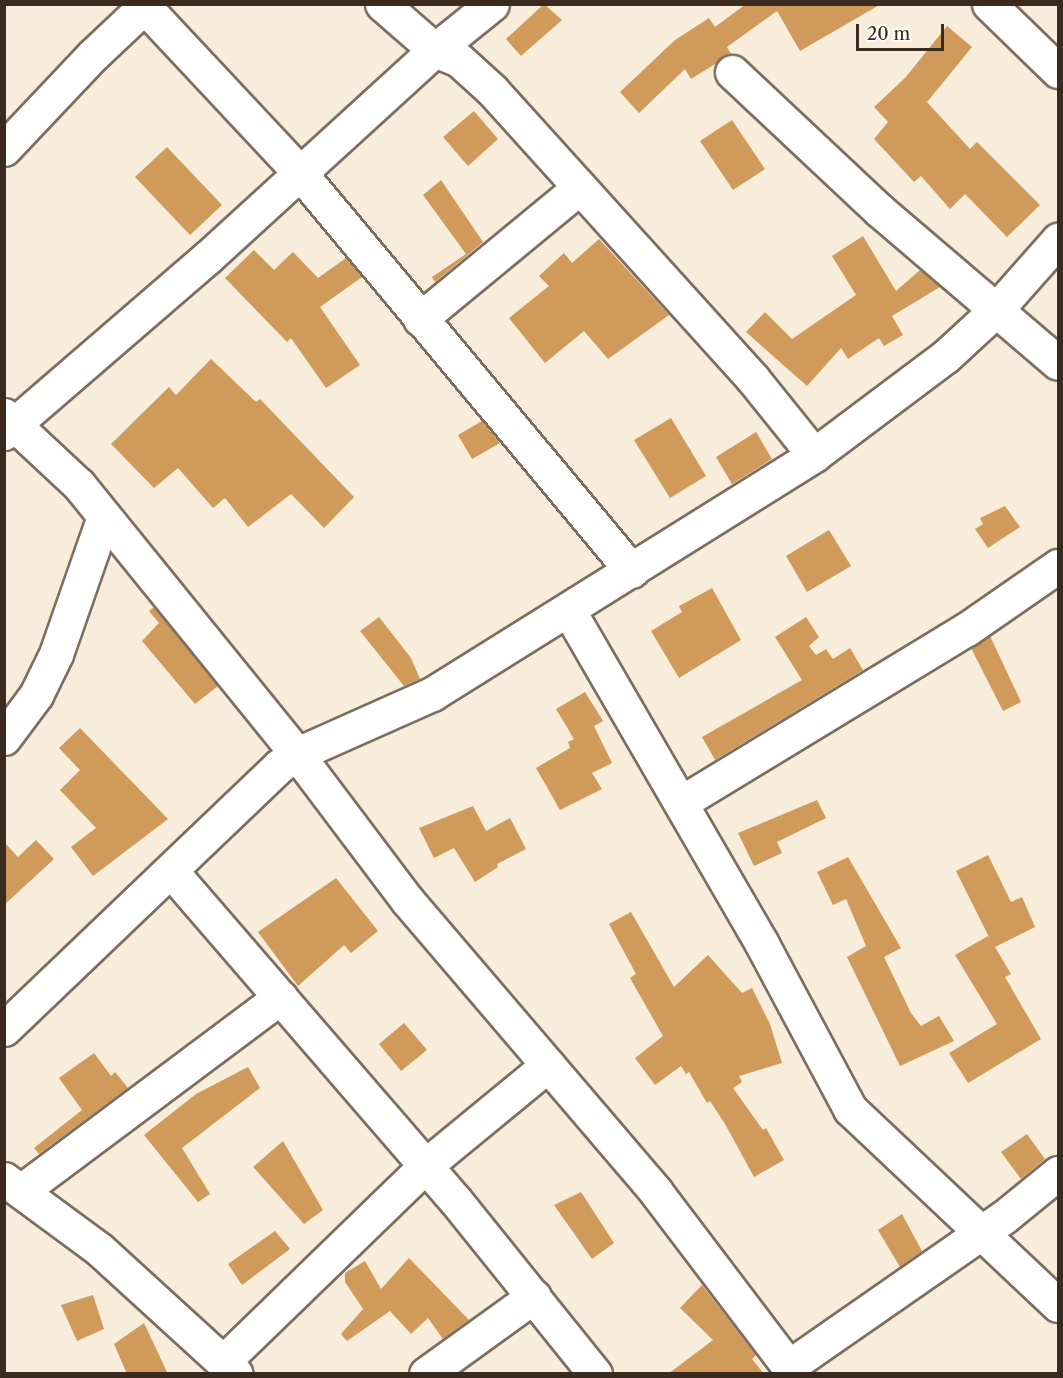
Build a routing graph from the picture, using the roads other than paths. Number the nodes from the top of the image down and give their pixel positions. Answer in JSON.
{"nodes":[{"id":1,"x":382,"y":4,"type":"edge"},
{"id":2,"x":492,"y":4,"type":"edge"},
{"id":3,"x":989,"y":4,"type":"edge"},
{"id":4,"x":143,"y":6,"type":"edge"},
{"id":5,"x":435,"y":50,"type":"junction"},
{"id":6,"x":1059,"y":71,"type":"edge"},
{"id":7,"x":732,"y":72,"type":"dead end"},
{"id":8,"x":4,"y":149,"type":"edge"},
{"id":9,"x":300,"y":172,"type":"junction"},
{"id":10,"x":580,"y":187,"type":"junction"},
{"id":11,"x":1059,"y":240,"type":"edge"},
{"id":12,"x":996,"y":310,"type":"junction"},
{"id":13,"x":420,"y":319,"type":"junction"},
{"id":14,"x":1059,"y":363,"type":"edge"},
{"id":15,"x":8,"y":423,"type":"edge"},
{"id":16,"x":814,"y":455,"type":"junction"},
{"id":17,"x":104,"y":516,"type":"junction"},
{"id":18,"x":1059,"y":566,"type":"edge"},
{"id":19,"x":632,"y":571,"type":"junction"},
{"id":20,"x":569,"y":611,"type":"junction"},
{"id":21,"x":4,"y":738,"type":"edge"},
{"id":22,"x":297,"y":754,"type":"junction"},
{"id":23,"x":682,"y":802,"type":"junction"},
{"id":24,"x":171,"y":872,"type":"junction"},
{"id":25,"x":280,"y":997,"type":"junction"},
{"id":26,"x":4,"y":1029,"type":"edge"},
{"id":27,"x":548,"y":1065,"type":"junction"},
{"id":28,"x":424,"y":1166,"type":"junction"},
{"id":29,"x":1059,"y":1173,"type":"edge"},
{"id":30,"x":13,"y":1185,"type":"edge"},
{"id":31,"x":983,"y":1230,"type":"junction"},
{"id":32,"x":534,"y":1296,"type":"junction"},
{"id":33,"x":1059,"y":1305,"type":"edge"},
{"id":34,"x":230,"y":1367,"type":"edge"},
{"id":35,"x":791,"y":1370,"type":"edge"},
{"id":36,"x":426,"y":1374,"type":"edge"},
{"id":37,"x":595,"y":1374,"type":"edge"}],
"edges":[{"from":1,"to":5,"type":"street"},
{"from":2,"to":5,"type":"street"},
{"from":3,"to":6,"type":"street"},
{"from":4,"to":8,"type":"street"},
{"from":4,"to":9,"type":"street"},
{"from":5,"to":9,"type":"street"},
{"from":5,"to":10,"type":"street"},
{"from":7,"to":12,"type":"street"},
{"from":9,"to":13,"type":"street"},
{"from":9,"to":15,"type":"street"},
{"from":10,"to":13,"type":"street"},
{"from":10,"to":16,"type":"street"},
{"from":11,"to":12,"type":"street"},
{"from":12,"to":14,"type":"street"},
{"from":12,"to":16,"type":"street"},
{"from":13,"to":19,"type":"street"},
{"from":15,"to":17,"type":"street"},
{"from":16,"to":19,"type":"street"},
{"from":17,"to":21,"type":"street"},
{"from":17,"to":22,"type":"street"},
{"from":18,"to":23,"type":"street"},
{"from":19,"to":20,"type":"street"},
{"from":20,"to":22,"type":"street"},
{"from":20,"to":23,"type":"street"},
{"from":22,"to":24,"type":"street"},
{"from":22,"to":27,"type":"street"},
{"from":23,"to":31,"type":"street"},
{"from":24,"to":25,"type":"street"},
{"from":24,"to":26,"type":"street"},
{"from":25,"to":28,"type":"street"},
{"from":25,"to":30,"type":"street"},
{"from":27,"to":28,"type":"street"},
{"from":27,"to":35,"type":"street"},
{"from":28,"to":32,"type":"street"},
{"from":28,"to":34,"type":"street"},
{"from":29,"to":31,"type":"street"},
{"from":30,"to":34,"type":"street"},
{"from":31,"to":33,"type":"street"},
{"from":31,"to":35,"type":"street"},
{"from":32,"to":36,"type":"street"},
{"from":32,"to":37,"type":"street"}]}
